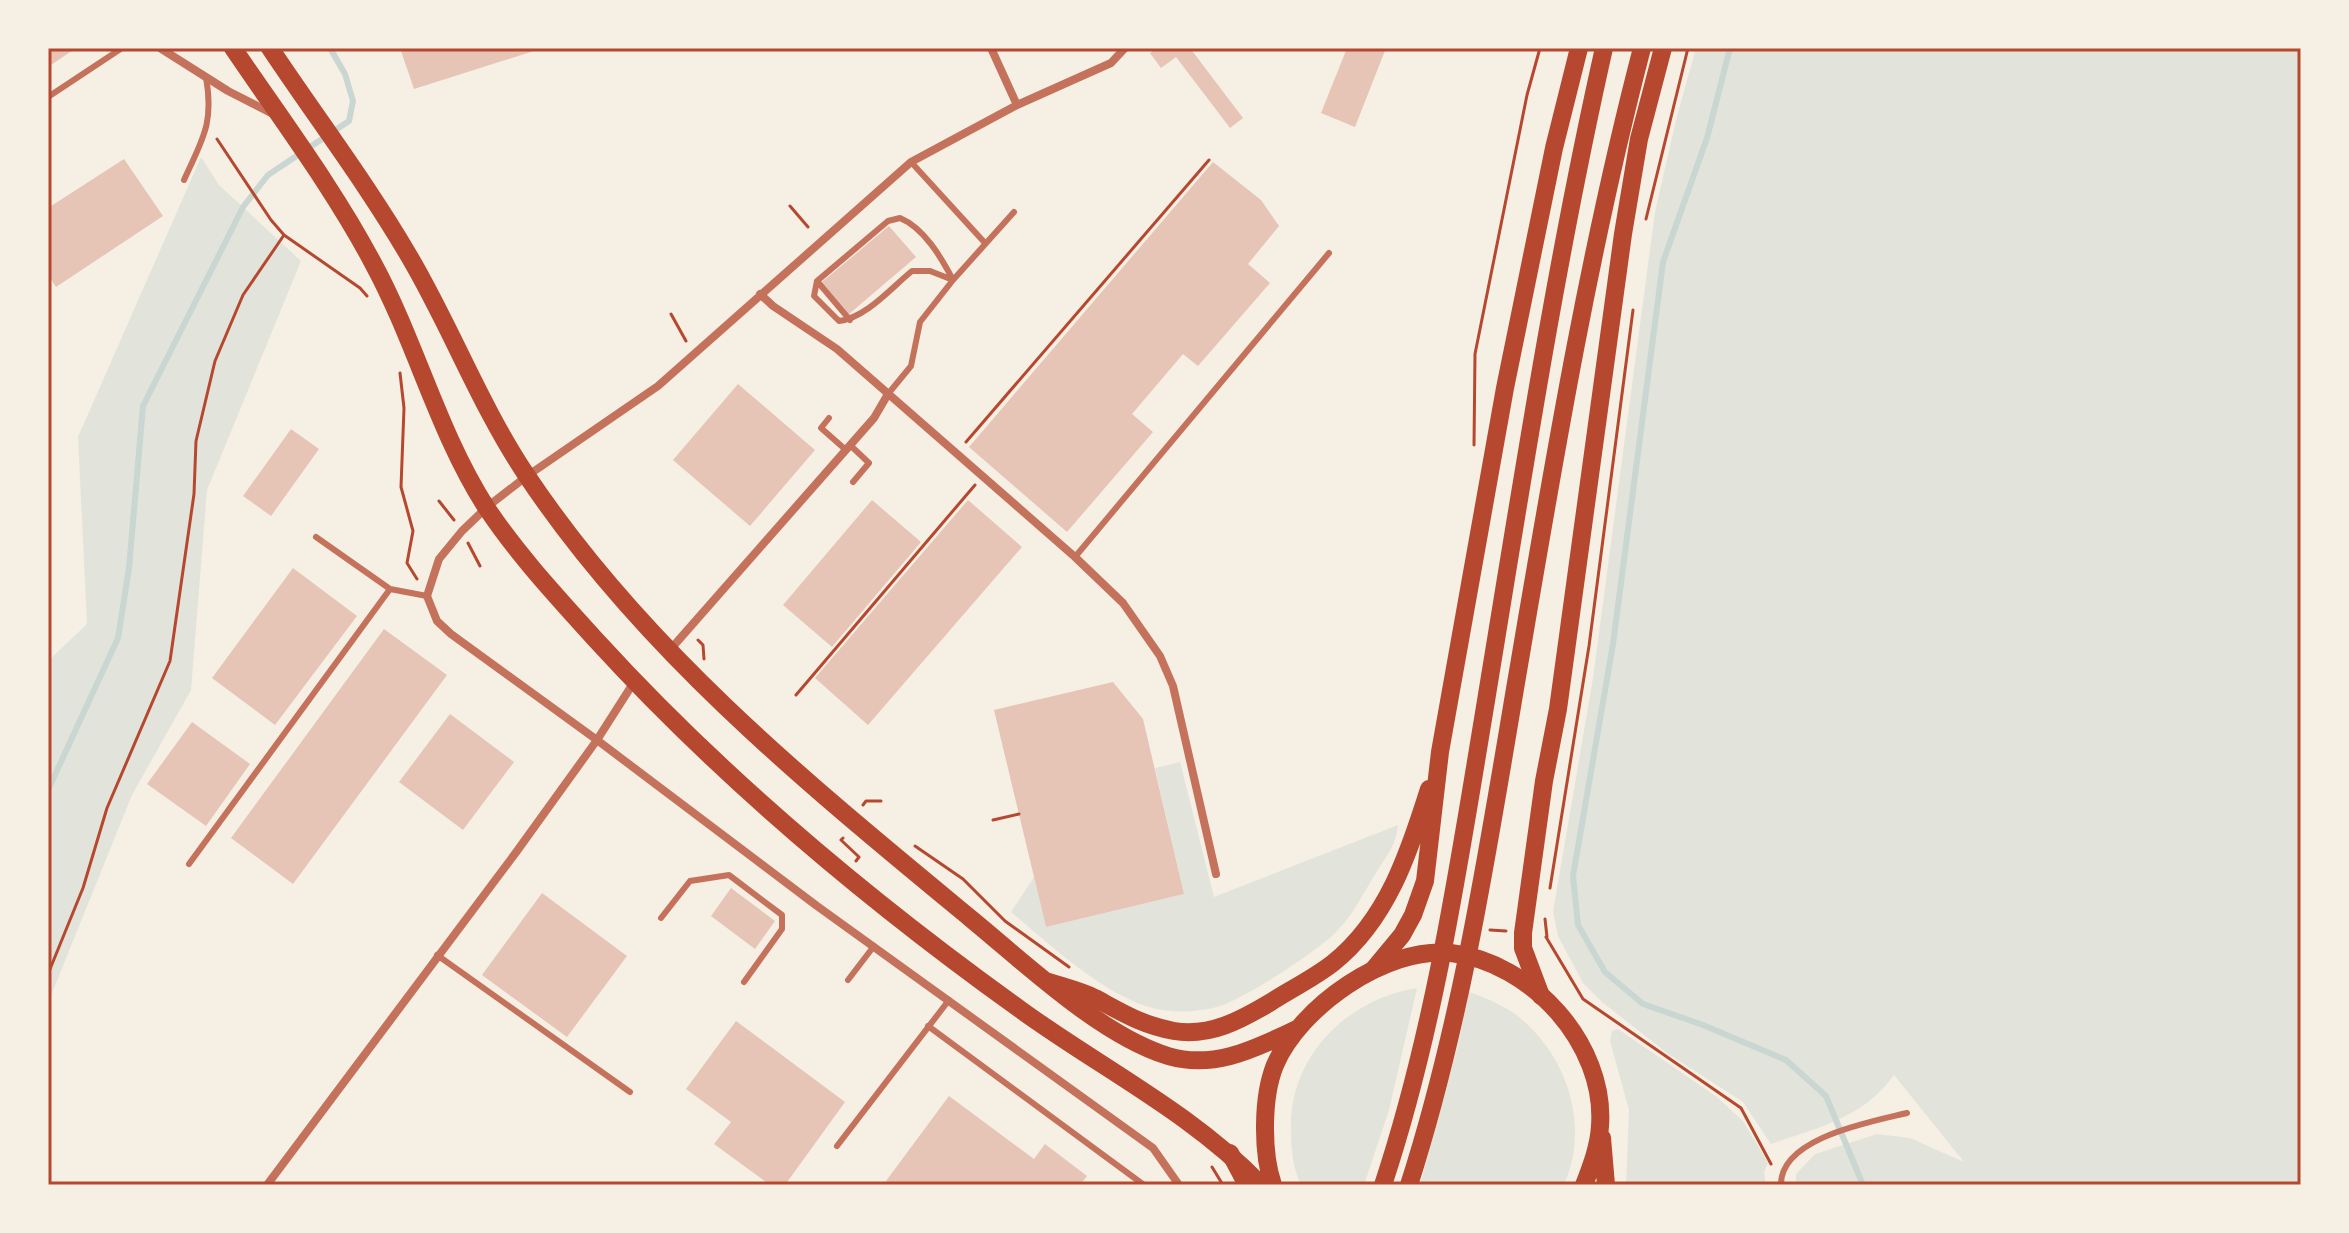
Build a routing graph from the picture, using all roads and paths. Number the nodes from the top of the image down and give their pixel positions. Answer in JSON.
{"nodes":[{"id":1,"x":122,"y":48,"type":"edge"},
{"id":2,"x":160,"y":48,"type":"edge"},
{"id":3,"x":233,"y":48,"type":"edge"},
{"id":4,"x":270,"y":48,"type":"edge"},
{"id":5,"x":991,"y":48,"type":"edge"},
{"id":6,"x":1125,"y":48,"type":"edge"},
{"id":7,"x":1540,"y":48,"type":"edge"},
{"id":8,"x":1579,"y":48,"type":"edge"},
{"id":9,"x":1604,"y":48,"type":"edge"},
{"id":10,"x":1642,"y":48,"type":"edge"},
{"id":11,"x":1663,"y":48,"type":"edge"},
{"id":12,"x":1688,"y":48,"type":"edge"},
{"id":13,"x":206,"y":76,"type":"junction"},
{"id":14,"x":48,"y":97,"type":"edge"},
{"id":15,"x":1017,"y":105,"type":"junction"},
{"id":16,"x":285,"y":125,"type":"junction"},
{"id":17,"x":208,"y":126,"type":"junction"},
{"id":18,"x":1209,"y":160,"type":"dead end"},
{"id":19,"x":911,"y":162,"type":"junction"},
{"id":20,"x":184,"y":180,"type":"dead end"},
{"id":21,"x":790,"y":206,"type":"dead end"},
{"id":22,"x":1014,"y":212,"type":"dead end"},
{"id":23,"x":808,"y":227,"type":"dead end"},
{"id":24,"x":1644,"y":228,"type":"dead end"},
{"id":25,"x":284,"y":235,"type":"junction"},
{"id":26,"x":985,"y":243,"type":"junction"},
{"id":27,"x":1329,"y":253,"type":"dead end"},
{"id":28,"x":953,"y":280,"type":"junction"},
{"id":29,"x":817,"y":281,"type":"junction"},
{"id":30,"x":760,"y":294,"type":"junction"},
{"id":31,"x":371,"y":302,"type":"dead end"},
{"id":32,"x":1634,"y":305,"type":"dead end"},
{"id":33,"x":671,"y":314,"type":"dead end"},
{"id":34,"x":850,"y":320,"type":"junction"},
{"id":35,"x":686,"y":341,"type":"dead end"},
{"id":36,"x":399,"y":368,"type":"dead end"},
{"id":37,"x":888,"y":394,"type":"junction"},
{"id":38,"x":829,"y":418,"type":"dead end"},
{"id":39,"x":848,"y":448,"type":"junction"},
{"id":40,"x":956,"y":454,"type":"junction"},
{"id":41,"x":1472,"y":458,"type":"dead end"},
{"id":42,"x":527,"y":476,"type":"junction"},
{"id":43,"x":982,"y":476,"type":"junction"},
{"id":44,"x":853,"y":482,"type":"dead end"},
{"id":45,"x":487,"y":507,"type":"junction"},
{"id":46,"x":316,"y":537,"type":"dead end"},
{"id":47,"x":1075,"y":557,"type":"junction"},
{"id":48,"x":390,"y":589,"type":"junction"},
{"id":49,"x":427,"y":596,"type":"junction"},
{"id":50,"x":669,"y":651,"type":"junction"},
{"id":51,"x":635,"y":681,"type":"junction"},
{"id":52,"x":796,"y":695,"type":"dead end"},
{"id":53,"x":597,"y":740,"type":"junction"},
{"id":54,"x":1440,"y":752,"type":"junction"},
{"id":55,"x":866,"y":801,"type":"dead end"},
{"id":56,"x":881,"y":801,"type":"dead end"},
{"id":57,"x":1019,"y":814,"type":"dead end"},
{"id":58,"x":993,"y":820,"type":"dead end"},
{"id":59,"x":856,"y":824,"type":"junction"},
{"id":60,"x":908,"y":843,"type":"dead end"},
{"id":61,"x":189,"y":864,"type":"dead end"},
{"id":62,"x":845,"y":874,"type":"junction"},
{"id":63,"x":1216,"y":874,"type":"dead end"},
{"id":64,"x":1548,"y":901,"type":"dead end"},
{"id":65,"x":1545,"y":917,"type":"dead end"},
{"id":66,"x":661,"y":918,"type":"dead end"},
{"id":67,"x":1547,"y":937,"type":"dead end"},
{"id":68,"x":874,"y":946,"type":"junction"},
{"id":69,"x":437,"y":954,"type":"junction"},
{"id":70,"x":1555,"y":956,"type":"dead end"},
{"id":71,"x":1069,"y":967,"type":"dead end"},
{"id":72,"x":1373,"y":970,"type":"junction"},
{"id":73,"x":48,"y":974,"type":"edge"},
{"id":74,"x":848,"y":980,"type":"dead end"},
{"id":75,"x":744,"y":982,"type":"dead end"},
{"id":76,"x":1049,"y":982,"type":"junction"},
{"id":77,"x":1541,"y":996,"type":"junction"},
{"id":78,"x":949,"y":1000,"type":"junction"},
{"id":79,"x":928,"y":1026,"type":"junction"},
{"id":80,"x":1297,"y":1029,"type":"junction"},
{"id":81,"x":630,"y":1092,"type":"dead end"},
{"id":82,"x":1907,"y":1113,"type":"dead end"},
{"id":83,"x":1600,"y":1127,"type":"junction"},
{"id":84,"x":837,"y":1146,"type":"dead end"},
{"id":85,"x":1230,"y":1153,"type":"junction"},
{"id":86,"x":1781,"y":1181,"type":"edge"},
{"id":87,"x":267,"y":1185,"type":"edge"},
{"id":88,"x":1144,"y":1185,"type":"edge"},
{"id":89,"x":1179,"y":1185,"type":"edge"},
{"id":90,"x":1247,"y":1185,"type":"edge"},
{"id":91,"x":1261,"y":1185,"type":"edge"},
{"id":92,"x":1273,"y":1185,"type":"edge"},
{"id":93,"x":1383,"y":1185,"type":"edge"},
{"id":94,"x":1409,"y":1185,"type":"edge"},
{"id":95,"x":1584,"y":1185,"type":"edge"},
{"id":96,"x":1606,"y":1185,"type":"edge"}],
"edges":[{"from":1,"to":14,"type":"lane"},
{"from":2,"to":13,"type":"street"},
{"from":3,"to":16,"type":"main road"},
{"from":4,"to":42,"type":"main road"},
{"from":5,"to":15,"type":"street"},
{"from":6,"to":15,"type":"street"},
{"from":7,"to":41,"type":"path"},
{"from":8,"to":54,"type":"main road"},
{"from":9,"to":93,"type":"main road"},
{"from":10,"to":94,"type":"main road"},
{"from":11,"to":77,"type":"main road"},
{"from":12,"to":24,"type":"path"},
{"from":13,"to":16,"type":"street"},
{"from":13,"to":17,"type":"lane"},
{"from":15,"to":19,"type":"street"},
{"from":16,"to":45,"type":"main road"},
{"from":17,"to":20,"type":"lane"},
{"from":17,"to":25,"type":"path"},
{"from":18,"to":40,"type":"path"},
{"from":19,"to":26,"type":"lane"},
{"from":19,"to":30,"type":"street"},
{"from":21,"to":23,"type":"path"},
{"from":22,"to":26,"type":"lane"},
{"from":25,"to":31,"type":"path"},
{"from":25,"to":73,"type":"path"},
{"from":26,"to":28,"type":"lane"},
{"from":27,"to":47,"type":"lane"},
{"from":28,"to":29,"type":"lane"},
{"from":28,"to":34,"type":"lane"},
{"from":28,"to":37,"type":"lane"},
{"from":29,"to":34,"type":"lane"},
{"from":29,"to":34,"type":"lane"},
{"from":30,"to":37,"type":"street"},
{"from":30,"to":42,"type":"street"},
{"from":32,"to":64,"type":"path"},
{"from":33,"to":35,"type":"path"},
{"from":36,"to":49,"type":"path"},
{"from":37,"to":39,"type":"street"},
{"from":37,"to":40,"type":"street"},
{"from":38,"to":39,"type":"lane"},
{"from":39,"to":44,"type":"lane"},
{"from":39,"to":50,"type":"street"},
{"from":40,"to":43,"type":"street"},
{"from":42,"to":45,"type":"street"},
{"from":42,"to":50,"type":"main road"},
{"from":43,"to":47,"type":"street"},
{"from":43,"to":52,"type":"path"},
{"from":45,"to":49,"type":"street"},
{"from":45,"to":51,"type":"main road"},
{"from":46,"to":48,"type":"lane"},
{"from":47,"to":63,"type":"street"},
{"from":48,"to":49,"type":"lane"},
{"from":48,"to":61,"type":"lane"},
{"from":49,"to":53,"type":"street"},
{"from":50,"to":59,"type":"main road"},
{"from":51,"to":53,"type":"street"},
{"from":51,"to":62,"type":"main road"},
{"from":53,"to":68,"type":"street"},
{"from":53,"to":69,"type":"street"},
{"from":54,"to":72,"type":"main road"},
{"from":54,"to":76,"type":"main road"},
{"from":55,"to":56,"type":"path"},
{"from":57,"to":58,"type":"path"},
{"from":59,"to":62,"type":"path"},
{"from":59,"to":76,"type":"main road"},
{"from":60,"to":71,"type":"path"},
{"from":62,"to":85,"type":"main road"},
{"from":65,"to":67,"type":"path"},
{"from":66,"to":75,"type":"lane"},
{"from":68,"to":74,"type":"lane"},
{"from":68,"to":78,"type":"street"},
{"from":69,"to":81,"type":"lane"},
{"from":69,"to":87,"type":"street"},
{"from":70,"to":86,"type":"path"},
{"from":72,"to":77,"type":"main road"},
{"from":72,"to":80,"type":"main road"},
{"from":76,"to":80,"type":"main road"},
{"from":77,"to":83,"type":"main road"},
{"from":78,"to":79,"type":"lane"},
{"from":78,"to":89,"type":"street"},
{"from":79,"to":84,"type":"lane"},
{"from":79,"to":88,"type":"lane"},
{"from":80,"to":92,"type":"main road"},
{"from":82,"to":86,"type":"lane"},
{"from":83,"to":95,"type":"main road"},
{"from":83,"to":96,"type":"main road"},
{"from":85,"to":90,"type":"main road"},
{"from":85,"to":91,"type":"main road"}]}
